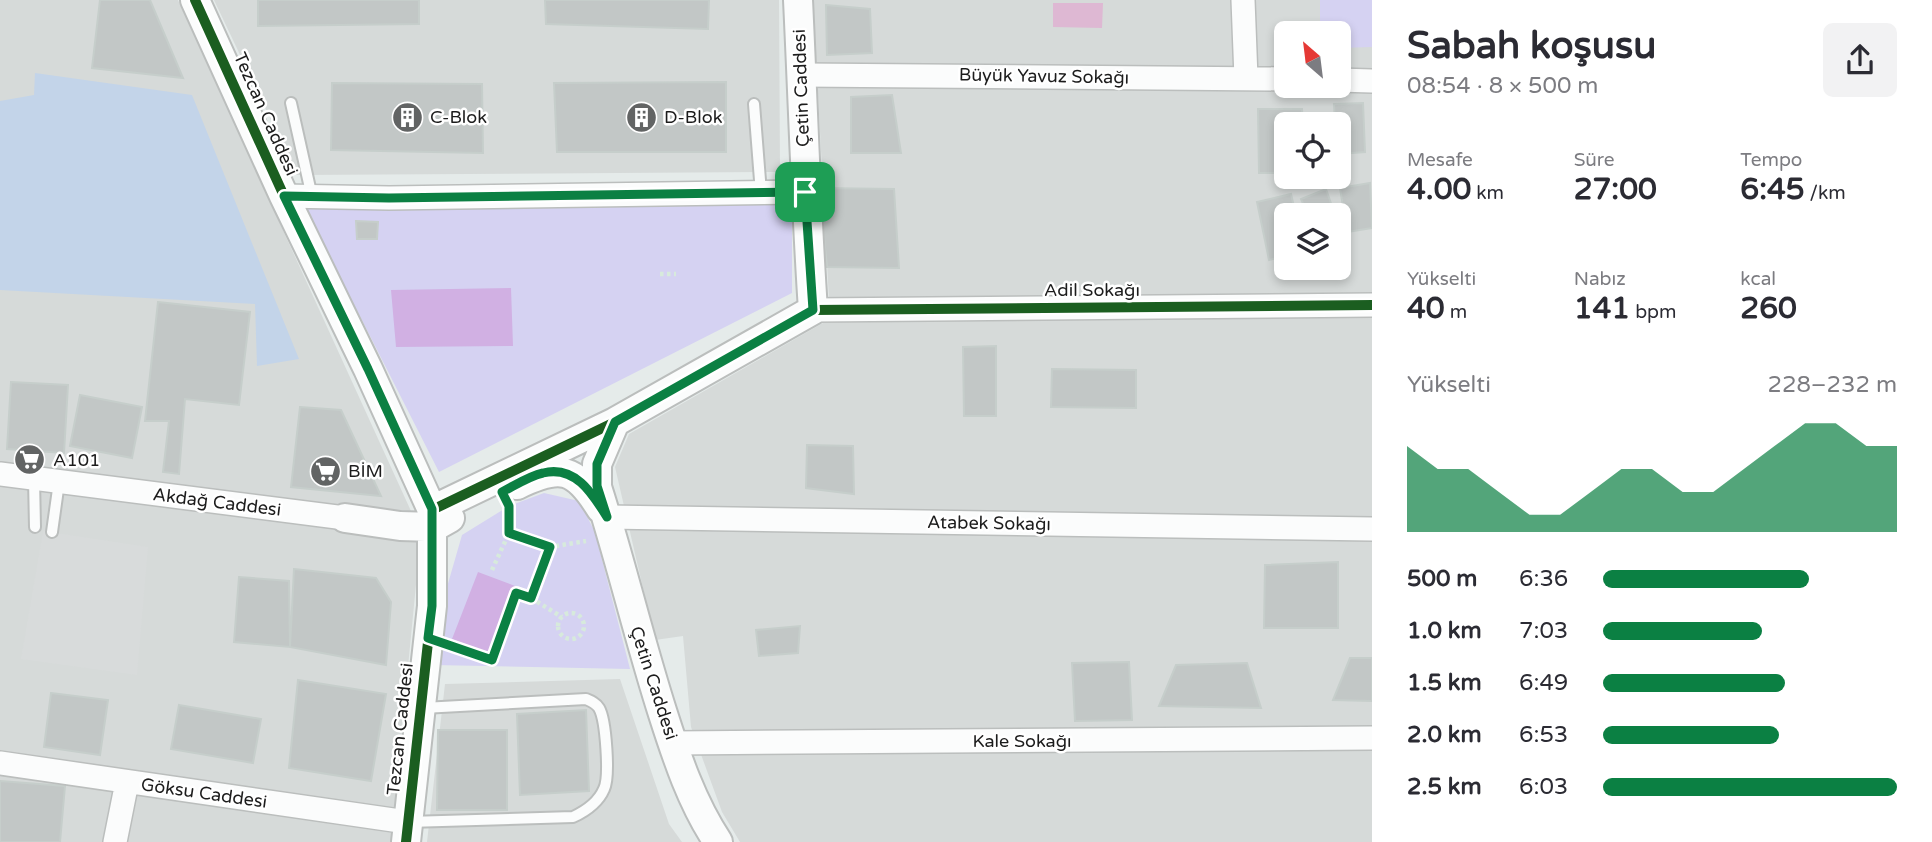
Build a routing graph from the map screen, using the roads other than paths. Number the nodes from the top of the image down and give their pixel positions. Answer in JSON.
{"nodes":[{"id":1,"x":195,"y":0,"type":"edge"},
{"id":2,"x":797,"y":0,"type":"edge"},
{"id":3,"x":1243,"y":0,"type":"edge"},
{"id":4,"x":802,"y":75,"type":"junction"},
{"id":5,"x":1246,"y":78,"type":"junction"},
{"id":6,"x":1274,"y":79,"type":"edge"},
{"id":7,"x":1351,"y":80,"type":"edge"},
{"id":8,"x":1372,"y":81,"type":"edge"},
{"id":9,"x":291,"y":103,"type":"dead end"},
{"id":10,"x":754,"y":104,"type":"dead end"},
{"id":11,"x":805,"y":192,"type":"junction"},
{"id":12,"x":761,"y":193,"type":"junction"},
{"id":13,"x":284,"y":196,"type":"junction"},
{"id":14,"x":312,"y":197,"type":"junction"},
{"id":15,"x":1372,"y":305,"type":"edge"},
{"id":16,"x":813,"y":310,"type":"junction"},
{"id":17,"x":615,"y":422,"type":"junction"},
{"id":18,"x":543,"y":473,"type":"junction"},
{"id":19,"x":0,"y":474,"type":"edge"},
{"id":20,"x":34,"y":479,"type":"junction"},
{"id":21,"x":59,"y":482,"type":"junction"},
{"id":22,"x":433,"y":518,"type":"junction"},
{"id":23,"x":345,"y":519,"type":"joint"},
{"id":24,"x":35,"y":527,"type":"dead end"},
{"id":25,"x":602,"y":528,"type":"junction"},
{"id":26,"x":1372,"y":530,"type":"edge"},
{"id":27,"x":52,"y":532,"type":"dead end"},
{"id":28,"x":420,"y":708,"type":"junction"},
{"id":29,"x":1372,"y":738,"type":"edge"},
{"id":30,"x":672,"y":743,"type":"junction"},
{"id":31,"x":0,"y":763,"type":"edge"},
{"id":32,"x":127,"y":782,"type":"junction"},
{"id":33,"x":407,"y":832,"type":"edge"},
{"id":34,"x":115,"y":842,"type":"edge"},
{"id":35,"x":718,"y":842,"type":"edge"}],
"edges":[{"from":1,"to":13,"type":"street","name":"Tezcan Caddesi"},
{"from":2,"to":4,"type":"street","name":"Çetin Caddesi"},
{"from":3,"to":5,"type":"street"},
{"from":4,"to":5,"type":"street","name":"Büyük Yavuz Sokağı"},
{"from":4,"to":11,"type":"street","name":"Çetin Caddesi"},
{"from":5,"to":6,"type":"street","name":"Büyük Yavuz Sokağı"},
{"from":7,"to":8,"type":"street"},
{"from":9,"to":14,"type":"lane"},
{"from":10,"to":12,"type":"lane"},
{"from":11,"to":12,"type":"street"},
{"from":11,"to":16,"type":"street","name":"Çetin Caddesi"},
{"from":12,"to":14,"type":"street"},
{"from":13,"to":14,"type":"street"},
{"from":13,"to":22,"type":"street","name":"Tezcan Caddesi"},
{"from":15,"to":16,"type":"street","name":"Adil Sokağı"},
{"from":16,"to":17,"type":"street"},
{"from":17,"to":18,"type":"street"},
{"from":17,"to":22,"type":"street"},
{"from":17,"to":25,"type":"street","name":"Çetin Caddesi"},
{"from":18,"to":22,"type":"street"},
{"from":18,"to":25,"type":"street","name":"Çetin Caddesi"},
{"from":19,"to":20,"type":"street","name":"Akdağ Caddesi"},
{"from":20,"to":21,"type":"street","name":"Akdağ Caddesi"},
{"from":20,"to":24,"type":"lane"},
{"from":21,"to":23,"type":"street","name":"Akdağ Caddesi"},
{"from":21,"to":27,"type":"lane"},
{"from":22,"to":23,"type":"street","name":"Akdağ Caddesi"},
{"from":22,"to":28,"type":"street","name":"Tezcan Caddesi"},
{"from":25,"to":26,"type":"street","name":"Atabek Sokağı"},
{"from":25,"to":30,"type":"street","name":"Çetin Caddesi"},
{"from":28,"to":33,"type":"street","name":"Tezcan Caddesi"},
{"from":28,"to":33,"type":"lane"},
{"from":29,"to":30,"type":"street","name":"Kale Sokağı"},
{"from":30,"to":35,"type":"street","name":"Çetin Caddesi"},
{"from":31,"to":32,"type":"street","name":"Göksu Caddesi"},
{"from":32,"to":33,"type":"street","name":"Göksu Caddesi"},
{"from":32,"to":34,"type":"street"}]}
